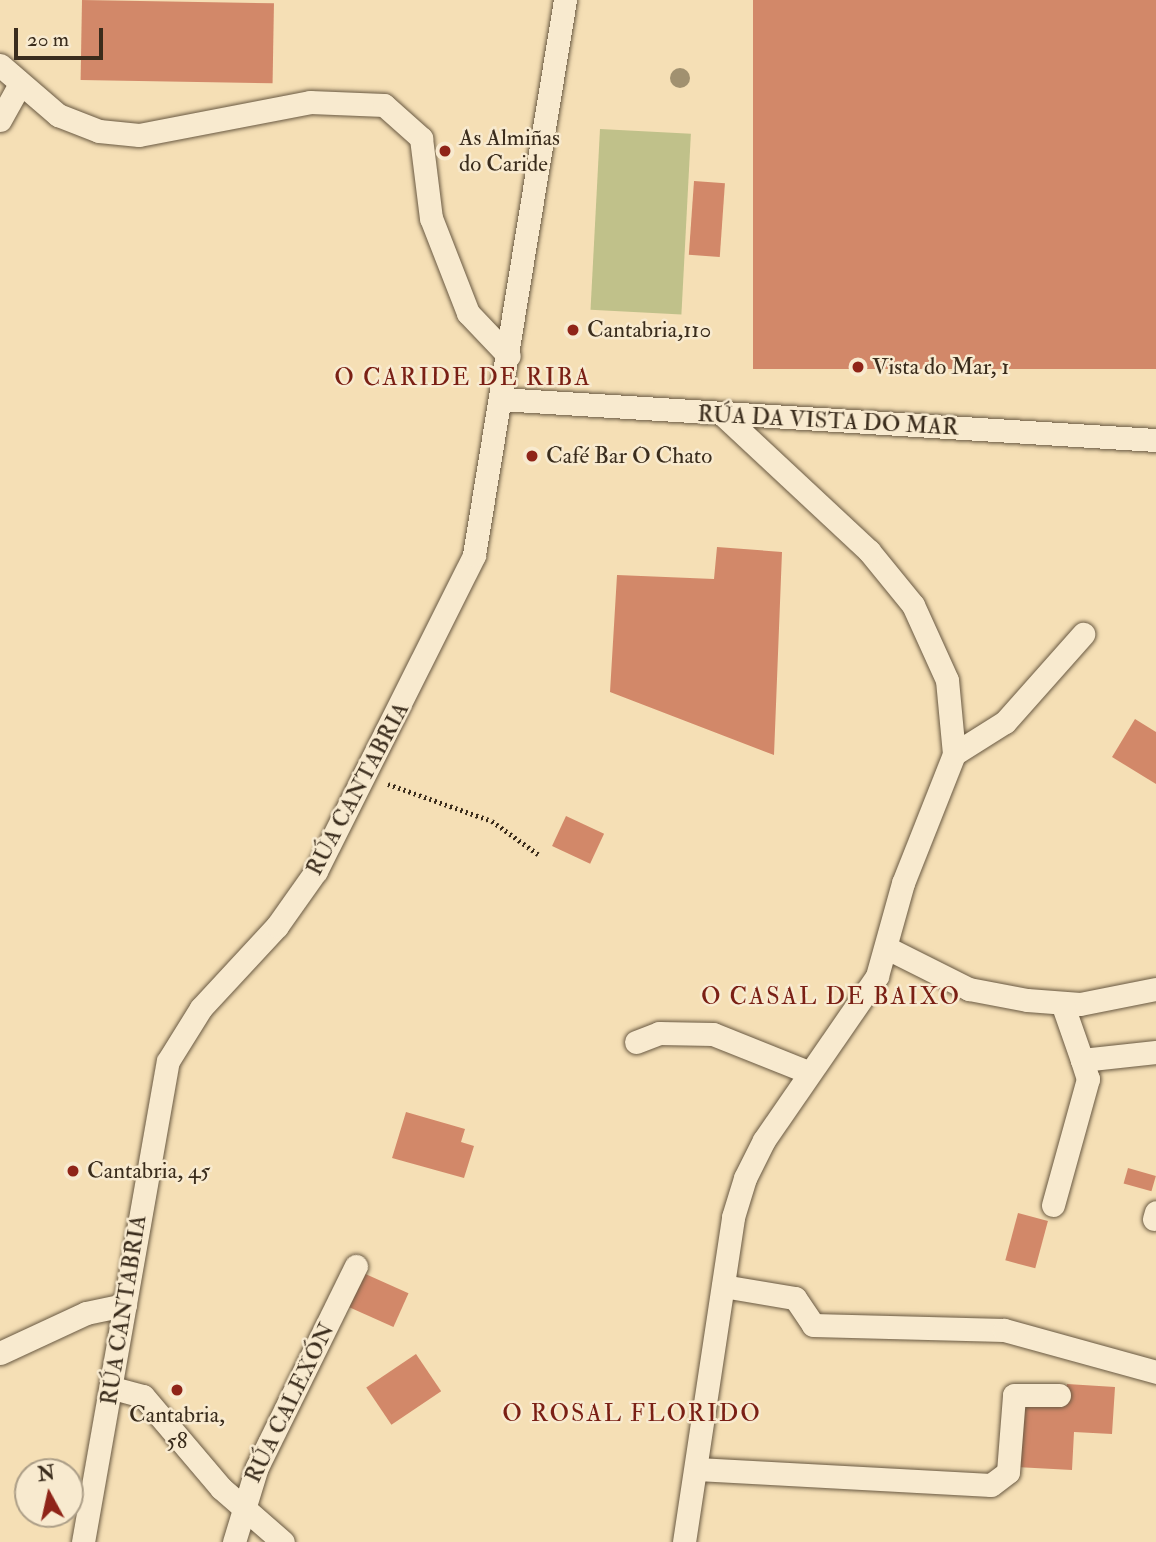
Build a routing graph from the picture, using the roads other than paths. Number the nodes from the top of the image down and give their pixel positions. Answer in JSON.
{"nodes":[{"id":1,"x":565,"y":0,"type":"edge"},
{"id":2,"x":0,"y":65,"type":"edge"},
{"id":3,"x":19,"y":86,"type":"junction"},
{"id":4,"x":0,"y":120,"type":"edge"},
{"id":5,"x":509,"y":356,"type":"junction"},
{"id":6,"x":500,"y":399,"type":"junction"},
{"id":7,"x":724,"y":416,"type":"junction"},
{"id":8,"x":1156,"y":440,"type":"edge"},
{"id":9,"x":1083,"y":634,"type":"dead end"},
{"id":10,"x":954,"y":754,"type":"junction"},
{"id":11,"x":887,"y":948,"type":"junction"},
{"id":12,"x":1156,"y":989,"type":"edge"},
{"id":13,"x":1062,"y":1003,"type":"junction"},
{"id":14,"x":636,"y":1042,"type":"dead end"},
{"id":15,"x":1156,"y":1052,"type":"edge"},
{"id":16,"x":1082,"y":1060,"type":"junction"},
{"id":17,"x":808,"y":1072,"type":"junction"},
{"id":18,"x":1053,"y":1205,"type":"dead end"},
{"id":19,"x":356,"y":1266,"type":"dead end"},
{"id":20,"x":723,"y":1286,"type":"junction"},
{"id":21,"x":125,"y":1305,"type":"junction"},
{"id":22,"x":0,"y":1353,"type":"edge"},
{"id":23,"x":1156,"y":1372,"type":"edge"},
{"id":24,"x":113,"y":1388,"type":"junction"},
{"id":25,"x":1059,"y":1395,"type":"dead end"},
{"id":26,"x":697,"y":1469,"type":"junction"},
{"id":27,"x":242,"y":1507,"type":"junction"},
{"id":28,"x":83,"y":1542,"type":"edge"},
{"id":29,"x":234,"y":1542,"type":"edge"},
{"id":30,"x":283,"y":1542,"type":"edge"},
{"id":31,"x":684,"y":1542,"type":"edge"}],
"edges":[{"from":1,"to":5,"type":"street","name":"RÚA CANTABRIA"},
{"from":2,"to":3,"type":"street"},
{"from":3,"to":4,"type":"street"},
{"from":3,"to":5,"type":"street"},
{"from":5,"to":6,"type":"street","name":"RÚA CANTABRIA"},
{"from":6,"to":7,"type":"street","name":"RÚA DA VISTA DO MAR"},
{"from":6,"to":21,"type":"street","name":"RÚA CANTABRIA"},
{"from":7,"to":8,"type":"street","name":"RÚA DA VISTA DO MAR"},
{"from":7,"to":10,"type":"street"},
{"from":9,"to":10,"type":"street"},
{"from":10,"to":11,"type":"street"},
{"from":11,"to":13,"type":"street"},
{"from":11,"to":17,"type":"street"},
{"from":12,"to":13,"type":"street"},
{"from":13,"to":16,"type":"street"},
{"from":14,"to":17,"type":"street"},
{"from":15,"to":16,"type":"street"},
{"from":16,"to":18,"type":"street"},
{"from":17,"to":20,"type":"street"},
{"from":19,"to":27,"type":"street","name":"RÚA CALEXÓN"},
{"from":20,"to":23,"type":"street"},
{"from":20,"to":26,"type":"street"},
{"from":21,"to":22,"type":"street"},
{"from":21,"to":24,"type":"street","name":"RÚA CANTABRIA"},
{"from":24,"to":27,"type":"street"},
{"from":24,"to":28,"type":"street","name":"RÚA CANTABRIA"},
{"from":25,"to":26,"type":"street"},
{"from":26,"to":31,"type":"street"},
{"from":27,"to":29,"type":"street","name":"RÚA CALEXÓN"},
{"from":27,"to":30,"type":"street"}]}
